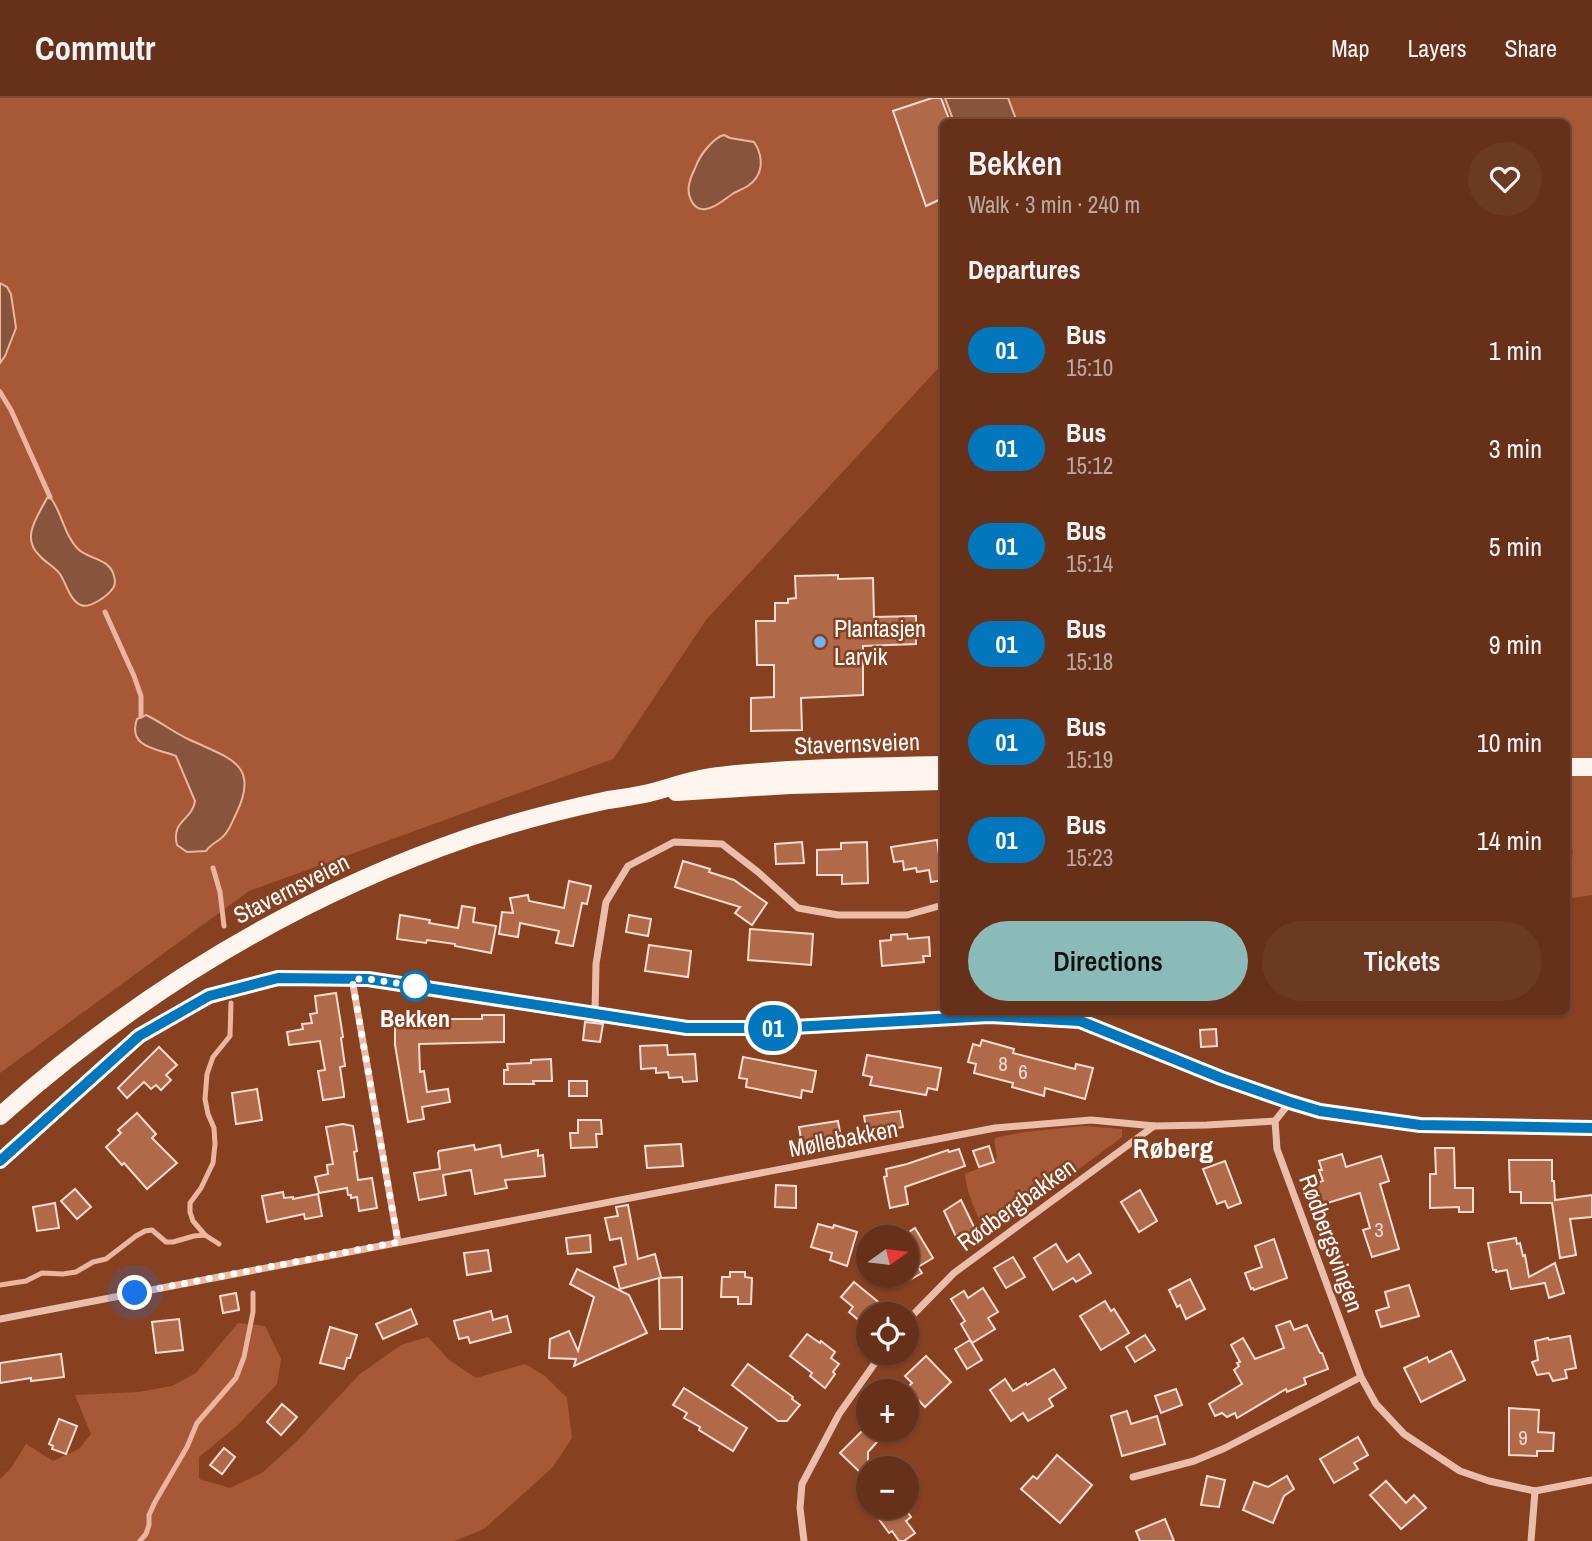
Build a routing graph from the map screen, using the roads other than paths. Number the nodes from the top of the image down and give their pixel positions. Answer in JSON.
{"nodes":[{"id":1,"x":940,"y":765,"type":"edge"},
{"id":2,"x":1570,"y":767,"type":"edge"},
{"id":3,"x":1592,"y":767,"type":"edge"},
{"id":4,"x":940,"y":780,"type":"edge"},
{"id":5,"x":648,"y":793,"type":"junction"},
{"id":6,"x":940,"y":906,"type":"edge"},
{"id":7,"x":352,"y":979,"type":"junction"},
{"id":8,"x":595,"y":1013,"type":"junction"},
{"id":9,"x":1082,"y":1016,"type":"edge"},
{"id":10,"x":1290,"y":1102,"type":"junction"},
{"id":11,"x":0,"y":1116,"type":"edge"},
{"id":12,"x":1275,"y":1121,"type":"junction"},
{"id":13,"x":1154,"y":1126,"type":"junction"},
{"id":14,"x":1592,"y":1128,"type":"edge"},
{"id":15,"x":0,"y":1161,"type":"edge"},
{"id":16,"x":398,"y":1242,"type":"junction"},
{"id":17,"x":919,"y":1309,"type":"edge"},
{"id":18,"x":0,"y":1319,"type":"edge"},
{"id":19,"x":874,"y":1365,"type":"edge"},
{"id":20,"x":1361,"y":1377,"type":"junction"},
{"id":21,"x":1133,"y":1477,"type":"dead end"},
{"id":22,"x":1592,"y":1480,"type":"edge"},
{"id":23,"x":1535,"y":1491,"type":"junction"},
{"id":24,"x":804,"y":1541,"type":"edge"},
{"id":25,"x":1531,"y":1541,"type":"edge"}],
"edges":[{"from":1,"to":5,"type":"main road","name":"Stavernsveien"},
{"from":2,"to":3,"type":"main road"},
{"from":4,"to":5,"type":"main road","name":"Stavernsveien"},
{"from":5,"to":11,"type":"main road","name":"Stavernsveien"},
{"from":6,"to":8,"type":"street"},
{"from":7,"to":8,"type":"street"},
{"from":7,"to":15,"type":"street"},
{"from":7,"to":16,"type":"street"},
{"from":8,"to":9,"type":"street"},
{"from":9,"to":10,"type":"street"},
{"from":10,"to":12,"type":"street"},
{"from":10,"to":14,"type":"street"},
{"from":12,"to":13,"type":"street","name":"Møllebakken"},
{"from":12,"to":20,"type":"street","name":"Rødbergsvingen"},
{"from":13,"to":16,"type":"street","name":"Møllebakken"},
{"from":13,"to":17,"type":"street","name":"Rødbergbakken"},
{"from":16,"to":18,"type":"street","name":"Møllebakken"},
{"from":19,"to":24,"type":"street"},
{"from":20,"to":21,"type":"street"},
{"from":20,"to":23,"type":"street","name":"Rødbergsvingen"},
{"from":22,"to":23,"type":"street","name":"Rødbergsvingen"},
{"from":23,"to":25,"type":"street"}]}
